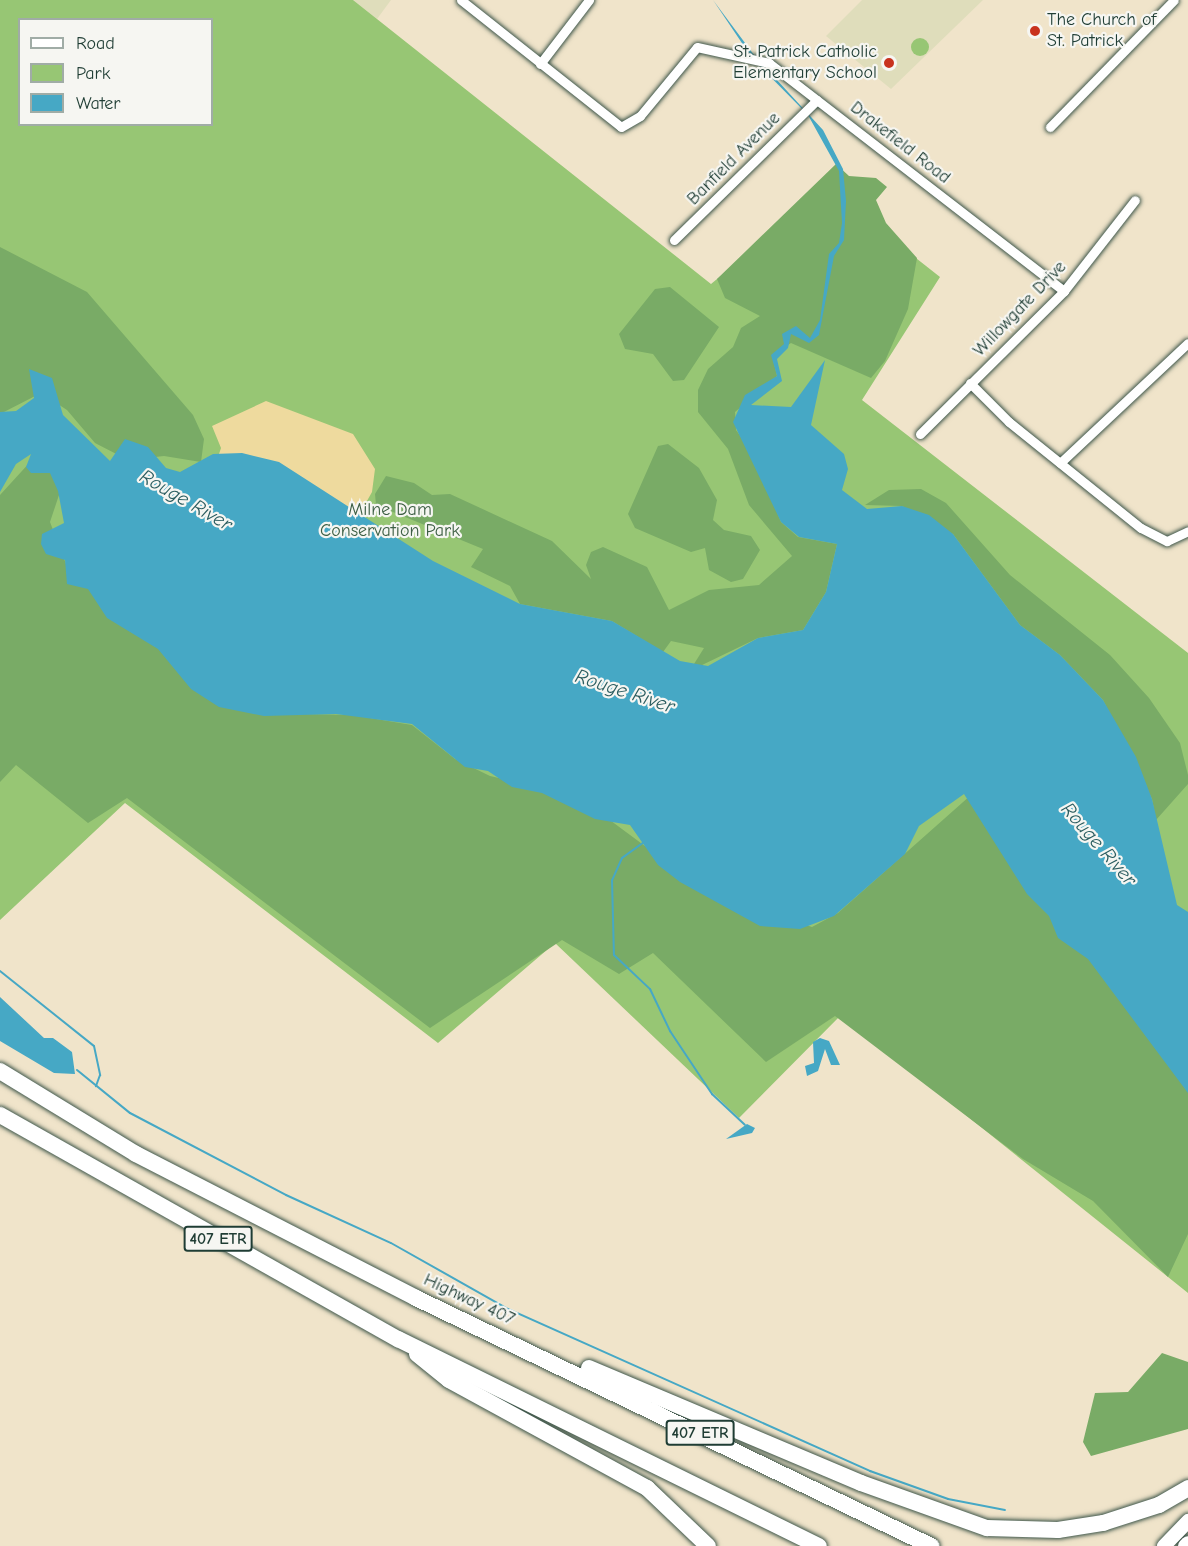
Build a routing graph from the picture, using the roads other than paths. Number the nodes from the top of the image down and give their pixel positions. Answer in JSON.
{"nodes":[{"id":1,"x":461,"y":0,"type":"edge"},
{"id":2,"x":589,"y":0,"type":"edge"},
{"id":3,"x":1174,"y":0,"type":"edge"},
{"id":4,"x":540,"y":64,"type":"junction"},
{"id":5,"x":817,"y":100,"type":"junction"},
{"id":6,"x":1050,"y":127,"type":"dead end"},
{"id":7,"x":1135,"y":200,"type":"dead end"},
{"id":8,"x":674,"y":240,"type":"dead end"},
{"id":9,"x":1064,"y":291,"type":"junction"},
{"id":10,"x":1188,"y":343,"type":"edge"},
{"id":11,"x":970,"y":383,"type":"junction"},
{"id":12,"x":920,"y":434,"type":"dead end"},
{"id":13,"x":1060,"y":463,"type":"junction"},
{"id":14,"x":1188,"y":531,"type":"edge"},
{"id":15,"x":0,"y":1071,"type":"edge"},
{"id":16,"x":0,"y":1115,"type":"edge"},
{"id":17,"x":477,"y":1324,"type":"junction"},
{"id":18,"x":398,"y":1339,"type":"junction"},
{"id":19,"x":1188,"y":1488,"type":"edge"},
{"id":20,"x":1188,"y":1521,"type":"edge"},
{"id":21,"x":1188,"y":1543,"type":"edge"},
{"id":22,"x":708,"y":1546,"type":"edge"},
{"id":23,"x":819,"y":1546,"type":"edge"},
{"id":24,"x":931,"y":1546,"type":"edge"},
{"id":25,"x":1164,"y":1546,"type":"edge"},
{"id":26,"x":1185,"y":1546,"type":"edge"}],
"edges":[{"from":1,"to":4,"type":"street","name":"Drakefield Road"},
{"from":2,"to":4,"type":"street"},
{"from":3,"to":6,"type":"street"},
{"from":4,"to":5,"type":"street","name":"Drakefield Road"},
{"from":5,"to":8,"type":"street","name":"Banfield Avenue"},
{"from":5,"to":9,"type":"street","name":"Drakefield Road"},
{"from":7,"to":9,"type":"street","name":"Willowgate Drive"},
{"from":9,"to":11,"type":"street","name":"Willowgate Drive"},
{"from":10,"to":13,"type":"street"},
{"from":11,"to":12,"type":"street","name":"Willowgate Drive"},
{"from":11,"to":13,"type":"street"},
{"from":13,"to":14,"type":"street"},
{"from":15,"to":17,"type":"highway","name":"Highway 407","number":"407 ETR"},
{"from":16,"to":18,"type":"highway","number":"407 ETR"},
{"from":17,"to":19,"type":"highway"},
{"from":17,"to":24,"type":"highway","name":"Highway 407","number":"407 ETR"},
{"from":18,"to":22,"type":"highway"},
{"from":18,"to":23,"type":"highway","number":"407 ETR"},
{"from":20,"to":25,"type":"main road"},
{"from":21,"to":26,"type":"main road"}]}
